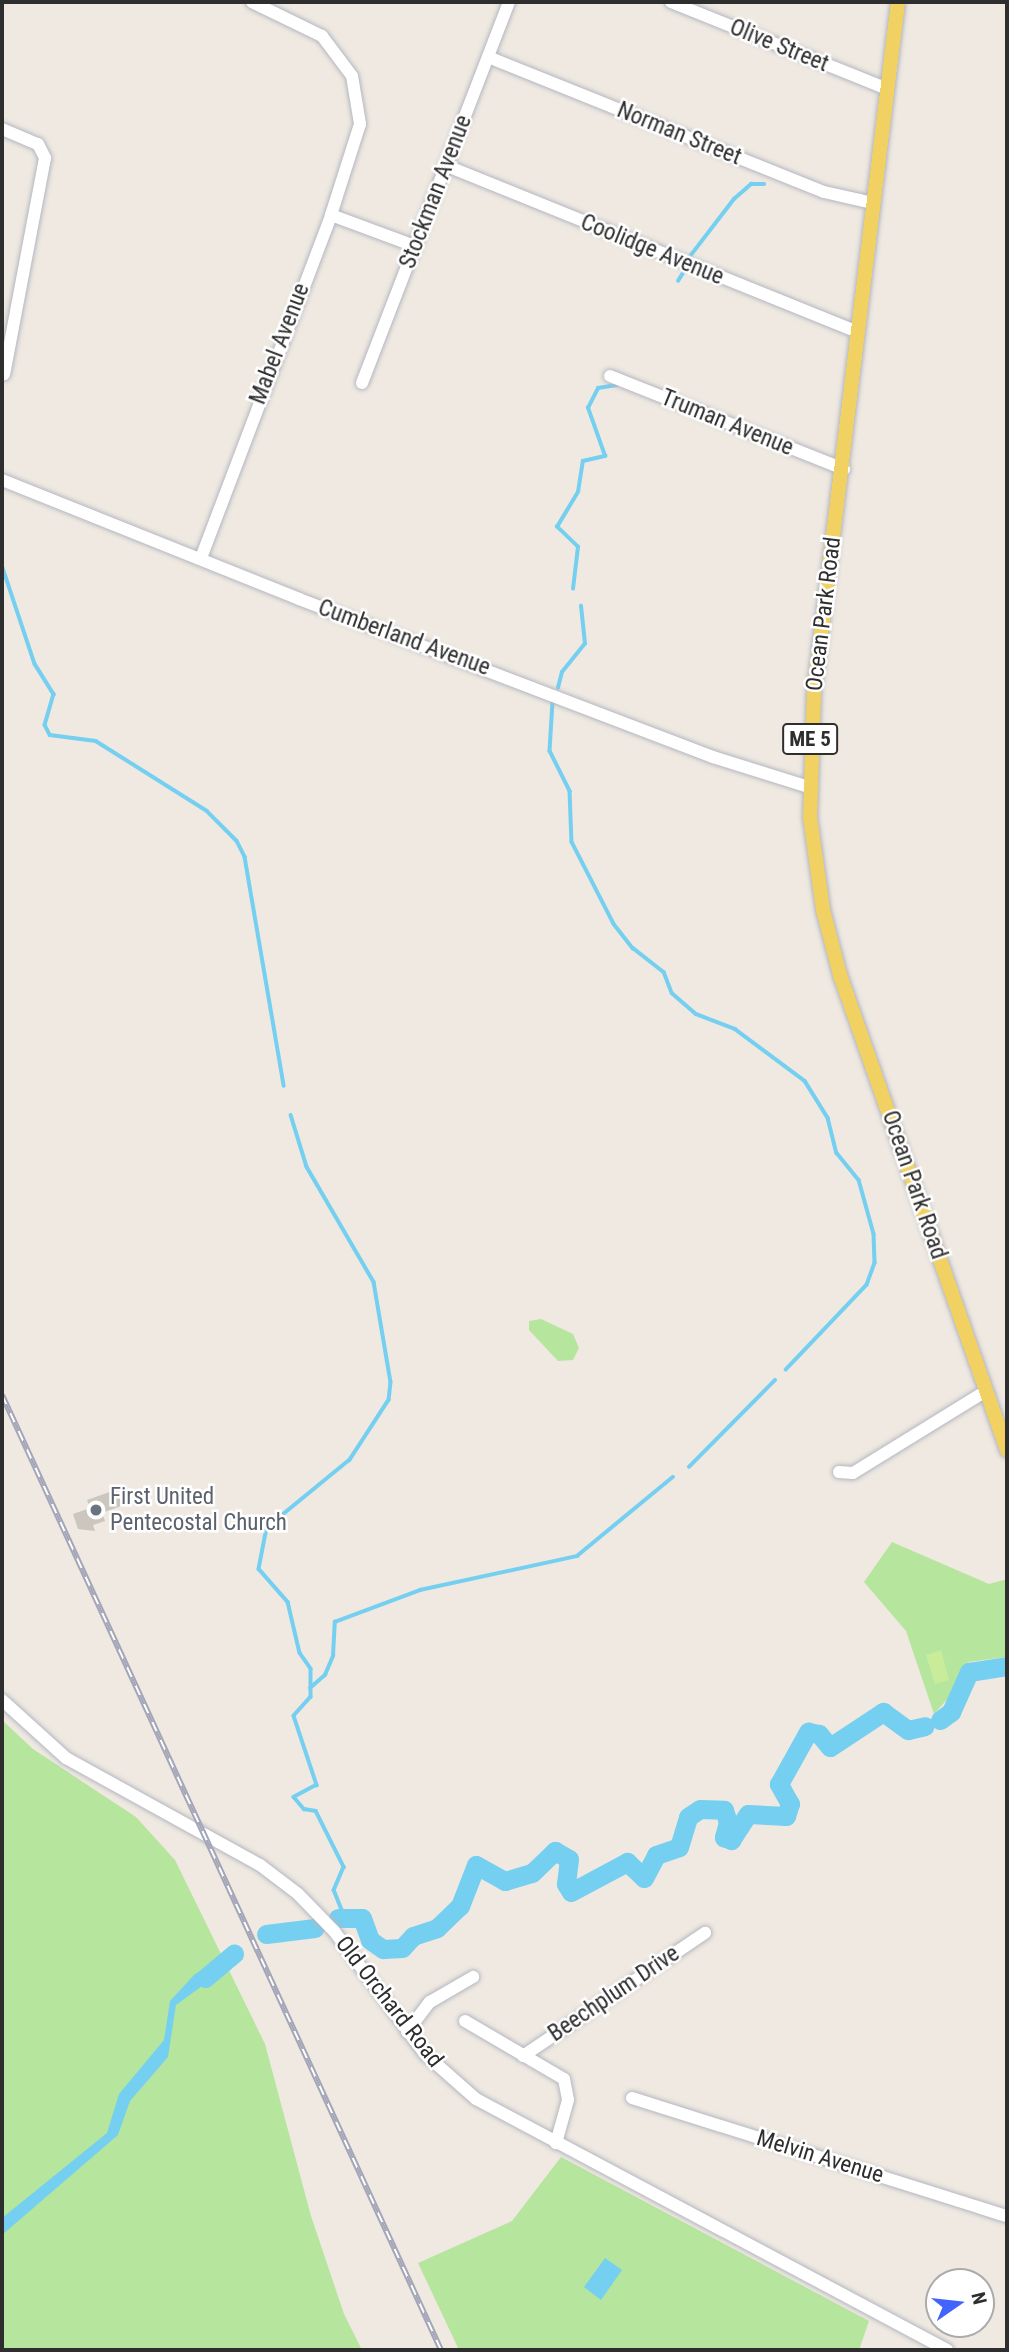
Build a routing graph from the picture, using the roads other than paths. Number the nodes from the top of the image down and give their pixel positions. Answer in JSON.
{"nodes":[{"id":1,"x":252,"y":2,"type":"edge"},
{"id":2,"x":509,"y":2,"type":"edge"},
{"id":3,"x":671,"y":2,"type":"edge"},
{"id":4,"x":898,"y":2,"type":"edge"},
{"id":5,"x":488,"y":57,"type":"junction"},
{"id":6,"x":887,"y":89,"type":"junction"},
{"id":7,"x":2,"y":129,"type":"edge"},
{"id":8,"x":447,"y":166,"type":"junction"},
{"id":9,"x":873,"y":203,"type":"junction"},
{"id":10,"x":331,"y":215,"type":"junction"},
{"id":11,"x":415,"y":246,"type":"junction"},
{"id":12,"x":857,"y":332,"type":"junction"},
{"id":13,"x":4,"y":374,"type":"dead end"},
{"id":14,"x":610,"y":376,"type":"dead end"},
{"id":15,"x":362,"y":383,"type":"dead end"},
{"id":16,"x":844,"y":469,"type":"junction"},
{"id":17,"x":2,"y":480,"type":"edge"},
{"id":18,"x":201,"y":558,"type":"junction"},
{"id":19,"x":809,"y":787,"type":"junction"},
{"id":20,"x":986,"y":1391,"type":"junction"},
{"id":21,"x":1007,"y":1450,"type":"edge"},
{"id":22,"x":839,"y":1472,"type":"dead end"},
{"id":23,"x":2,"y":1700,"type":"edge"},
{"id":24,"x":705,"y":1933,"type":"dead end"},
{"id":25,"x":473,"y":1977,"type":"dead end"},
{"id":26,"x":465,"y":2021,"type":"dead end"},
{"id":27,"x":407,"y":2032,"type":"junction"},
{"id":28,"x":523,"y":2056,"type":"junction"},
{"id":29,"x":632,"y":2098,"type":"dead end"},
{"id":30,"x":556,"y":2143,"type":"junction"},
{"id":31,"x":1007,"y":2216,"type":"edge"},
{"id":32,"x":947,"y":2350,"type":"edge"}],
"edges":[{"from":1,"to":10,"type":"street","name":"Mabel Avenue"},
{"from":2,"to":5,"type":"street","name":"Stockman Avenue"},
{"from":3,"to":6,"type":"street","name":"Olive Street"},
{"from":4,"to":6,"type":"main road","name":"Ocean Park Road","number":"ME 5"},
{"from":5,"to":8,"type":"street","name":"Stockman Avenue"},
{"from":5,"to":9,"type":"street","name":"Norman Street"},
{"from":6,"to":9,"type":"main road","name":"Ocean Park Road","number":"ME 5"},
{"from":7,"to":13,"type":"street"},
{"from":8,"to":11,"type":"street","name":"Stockman Avenue"},
{"from":8,"to":12,"type":"street","name":"Coolidge Avenue"},
{"from":9,"to":12,"type":"main road","name":"Ocean Park Road","number":"ME 5"},
{"from":10,"to":11,"type":"street"},
{"from":10,"to":18,"type":"street","name":"Mabel Avenue"},
{"from":11,"to":15,"type":"street","name":"Stockman Avenue"},
{"from":12,"to":16,"type":"main road","name":"Ocean Park Road","number":"ME 5"},
{"from":14,"to":16,"type":"street","name":"Truman Avenue"},
{"from":16,"to":19,"type":"main road","name":"Ocean Park Road","number":"ME 5"},
{"from":17,"to":18,"type":"street","name":"Cumberland Avenue"},
{"from":18,"to":19,"type":"street","name":"Cumberland Avenue"},
{"from":19,"to":20,"type":"main road","name":"Ocean Park Road","number":"ME 5"},
{"from":20,"to":21,"type":"main road","name":"Ocean Park Road","number":"ME 5"},
{"from":20,"to":22,"type":"street"},
{"from":23,"to":27,"type":"street","name":"Old Orchard Road"},
{"from":24,"to":28,"type":"street","name":"Beechplum Drive"},
{"from":25,"to":27,"type":"street"},
{"from":26,"to":28,"type":"street","name":"Beechplum Drive"},
{"from":27,"to":30,"type":"street","name":"Old Orchard Road"},
{"from":28,"to":30,"type":"street","name":"Beechplum Drive"},
{"from":29,"to":31,"type":"street","name":"Melvin Avenue"},
{"from":30,"to":32,"type":"street","name":"Old Orchard Road"}]}
